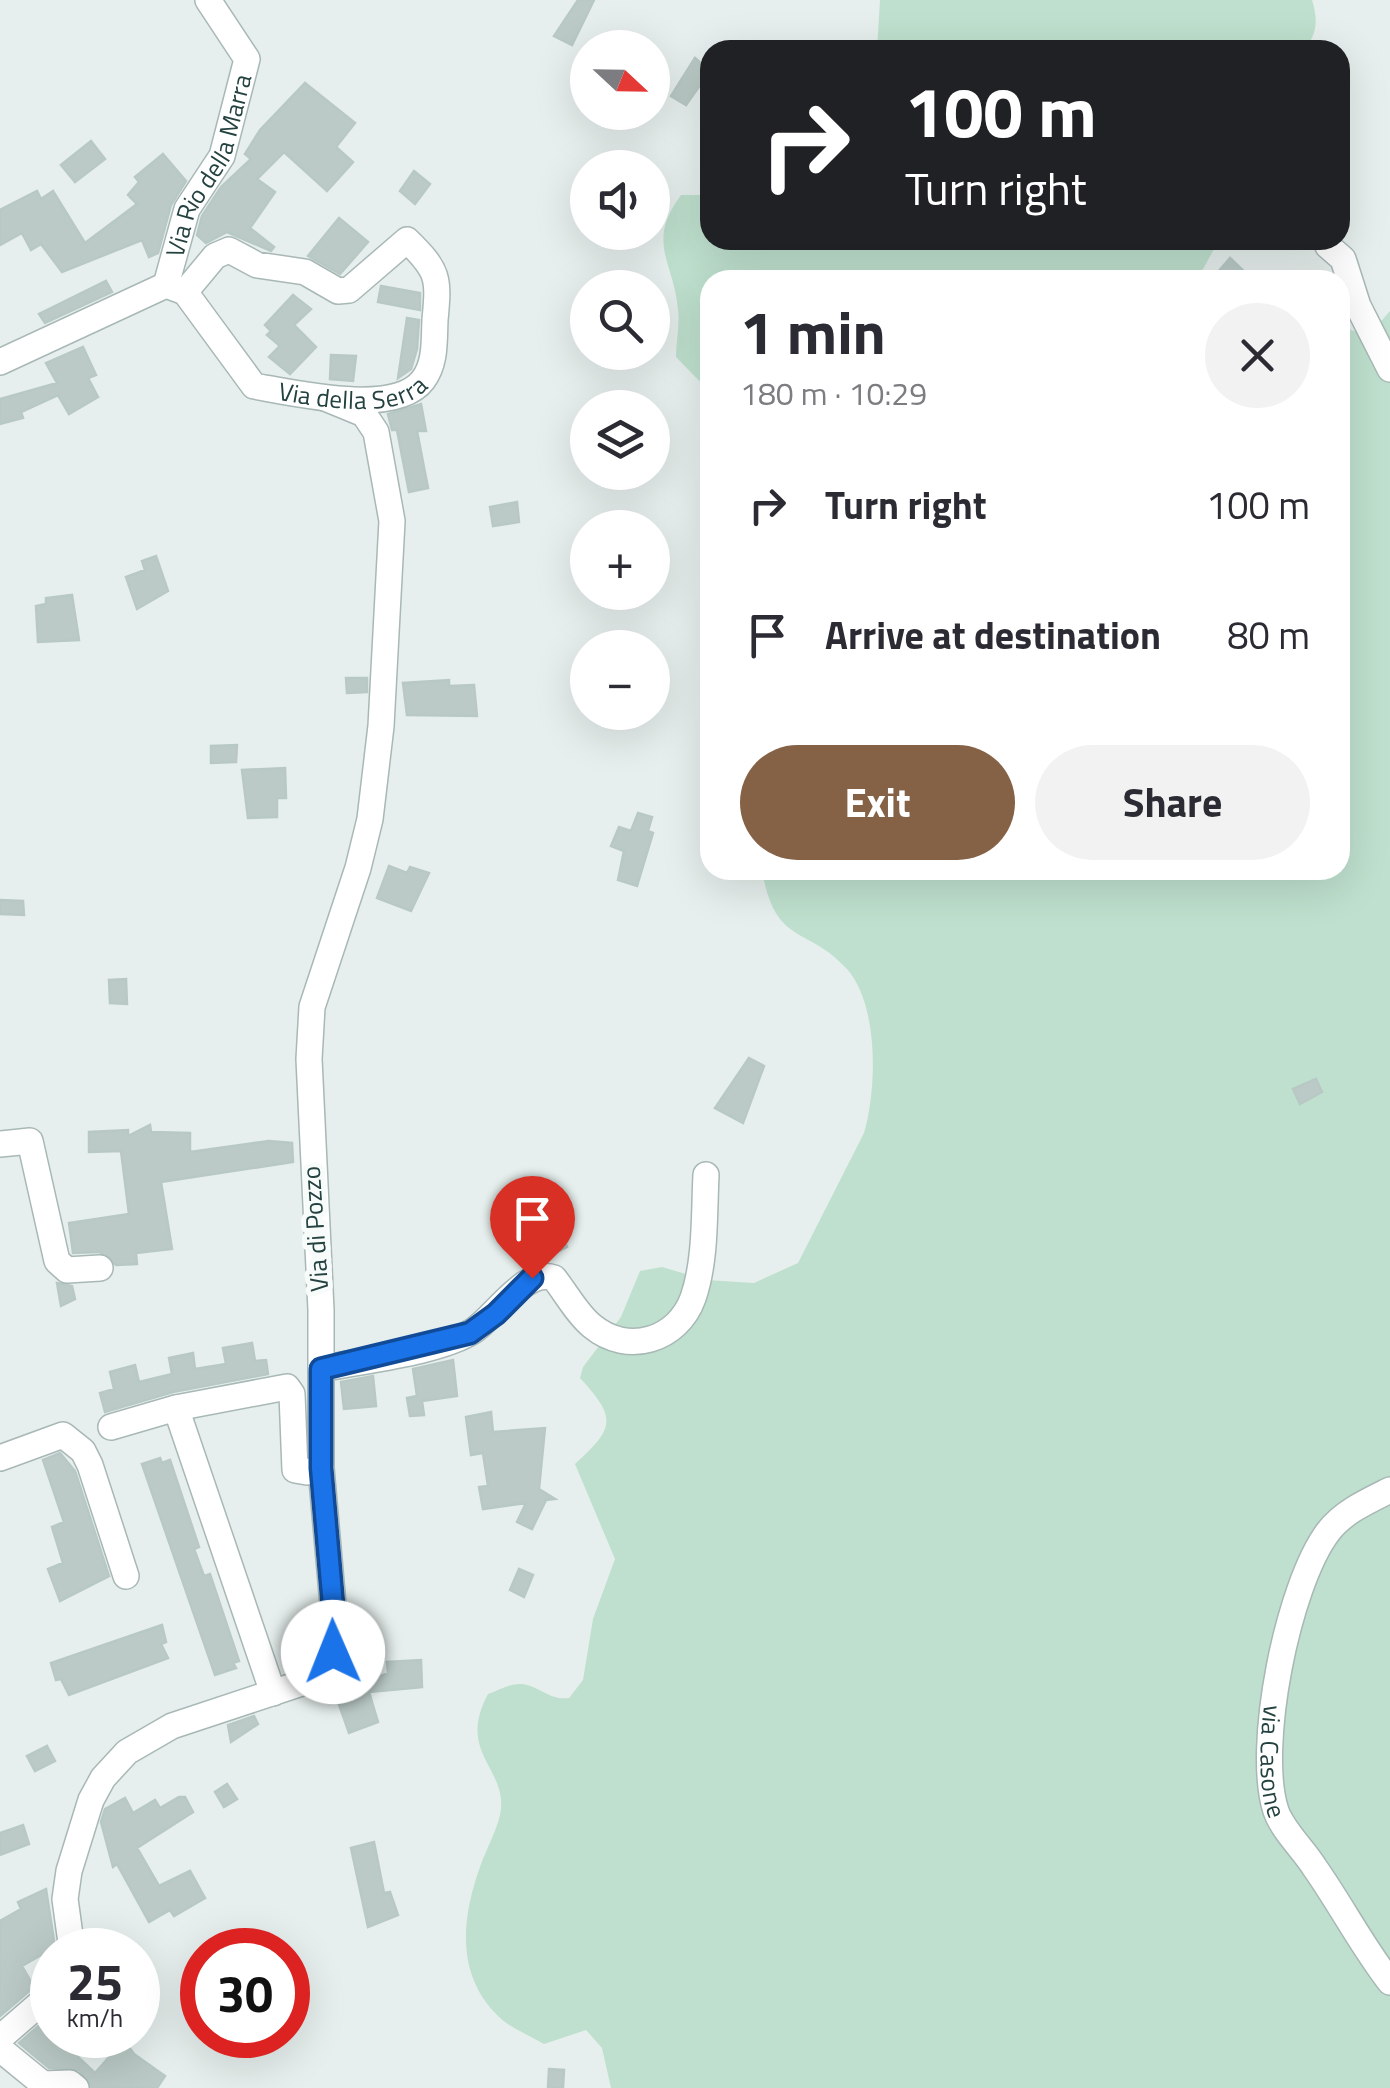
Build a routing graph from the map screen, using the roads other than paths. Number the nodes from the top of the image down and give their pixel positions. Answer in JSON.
{"nodes":[{"id":1,"x":208,"y":0,"type":"edge"},
{"id":2,"x":1333,"y":250,"type":"edge"},
{"id":3,"x":1347,"y":270,"type":"edge"},
{"id":4,"x":1350,"y":279,"type":"edge"},
{"id":5,"x":175,"y":288,"type":"junction"},
{"id":6,"x":0,"y":362,"type":"edge"},
{"id":7,"x":1390,"y":369,"type":"edge"},
{"id":8,"x":325,"y":398,"type":"junction"},
{"id":9,"x":0,"y":1144,"type":"edge"},
{"id":10,"x":706,"y":1175,"type":"dead end"},
{"id":11,"x":100,"y":1268,"type":"dead end"},
{"id":12,"x":321,"y":1369,"type":"junction"},
{"id":13,"x":176,"y":1408,"type":"junction"},
{"id":14,"x":111,"y":1427,"type":"dead end"},
{"id":15,"x":0,"y":1458,"type":"edge"},
{"id":16,"x":321,"y":1468,"type":"junction"},
{"id":17,"x":1390,"y":1490,"type":"edge"},
{"id":18,"x":126,"y":1576,"type":"dead end"},
{"id":19,"x":273,"y":1693,"type":"junction"},
{"id":20,"x":69,"y":1928,"type":"edge"},
{"id":21,"x":1390,"y":1982,"type":"edge"},
{"id":22,"x":30,"y":2012,"type":"edge"},
{"id":23,"x":0,"y":2038,"type":"edge"},
{"id":24,"x":0,"y":2048,"type":"edge"},
{"id":25,"x":43,"y":2086,"type":"edge"},
{"id":26,"x":76,"y":2088,"type":"edge"}],
"edges":[{"from":1,"to":5,"type":"street","name":"Via Rio della Marra"},
{"from":2,"to":3,"type":"street"},
{"from":4,"to":7,"type":"street"},
{"from":5,"to":6,"type":"street"},
{"from":5,"to":8,"type":"street","name":"Via della Serra"},
{"from":5,"to":8,"type":"street","name":"Via della Serra"},
{"from":8,"to":12,"type":"street","name":"Via di Pozzo"},
{"from":9,"to":11,"type":"street"},
{"from":10,"to":12,"type":"street"},
{"from":12,"to":16,"type":"street","name":"Via di Pozzo"},
{"from":13,"to":14,"type":"street"},
{"from":13,"to":16,"type":"street"},
{"from":13,"to":19,"type":"street"},
{"from":15,"to":18,"type":"street"},
{"from":16,"to":19,"type":"street","name":"Via di Pozzo"},
{"from":17,"to":21,"type":"street","name":"via Casone"},
{"from":19,"to":20,"type":"street","name":"Via di Pozzo"},
{"from":22,"to":23,"type":"street"},
{"from":24,"to":25,"type":"street"},
{"from":25,"to":26,"type":"street"}]}
